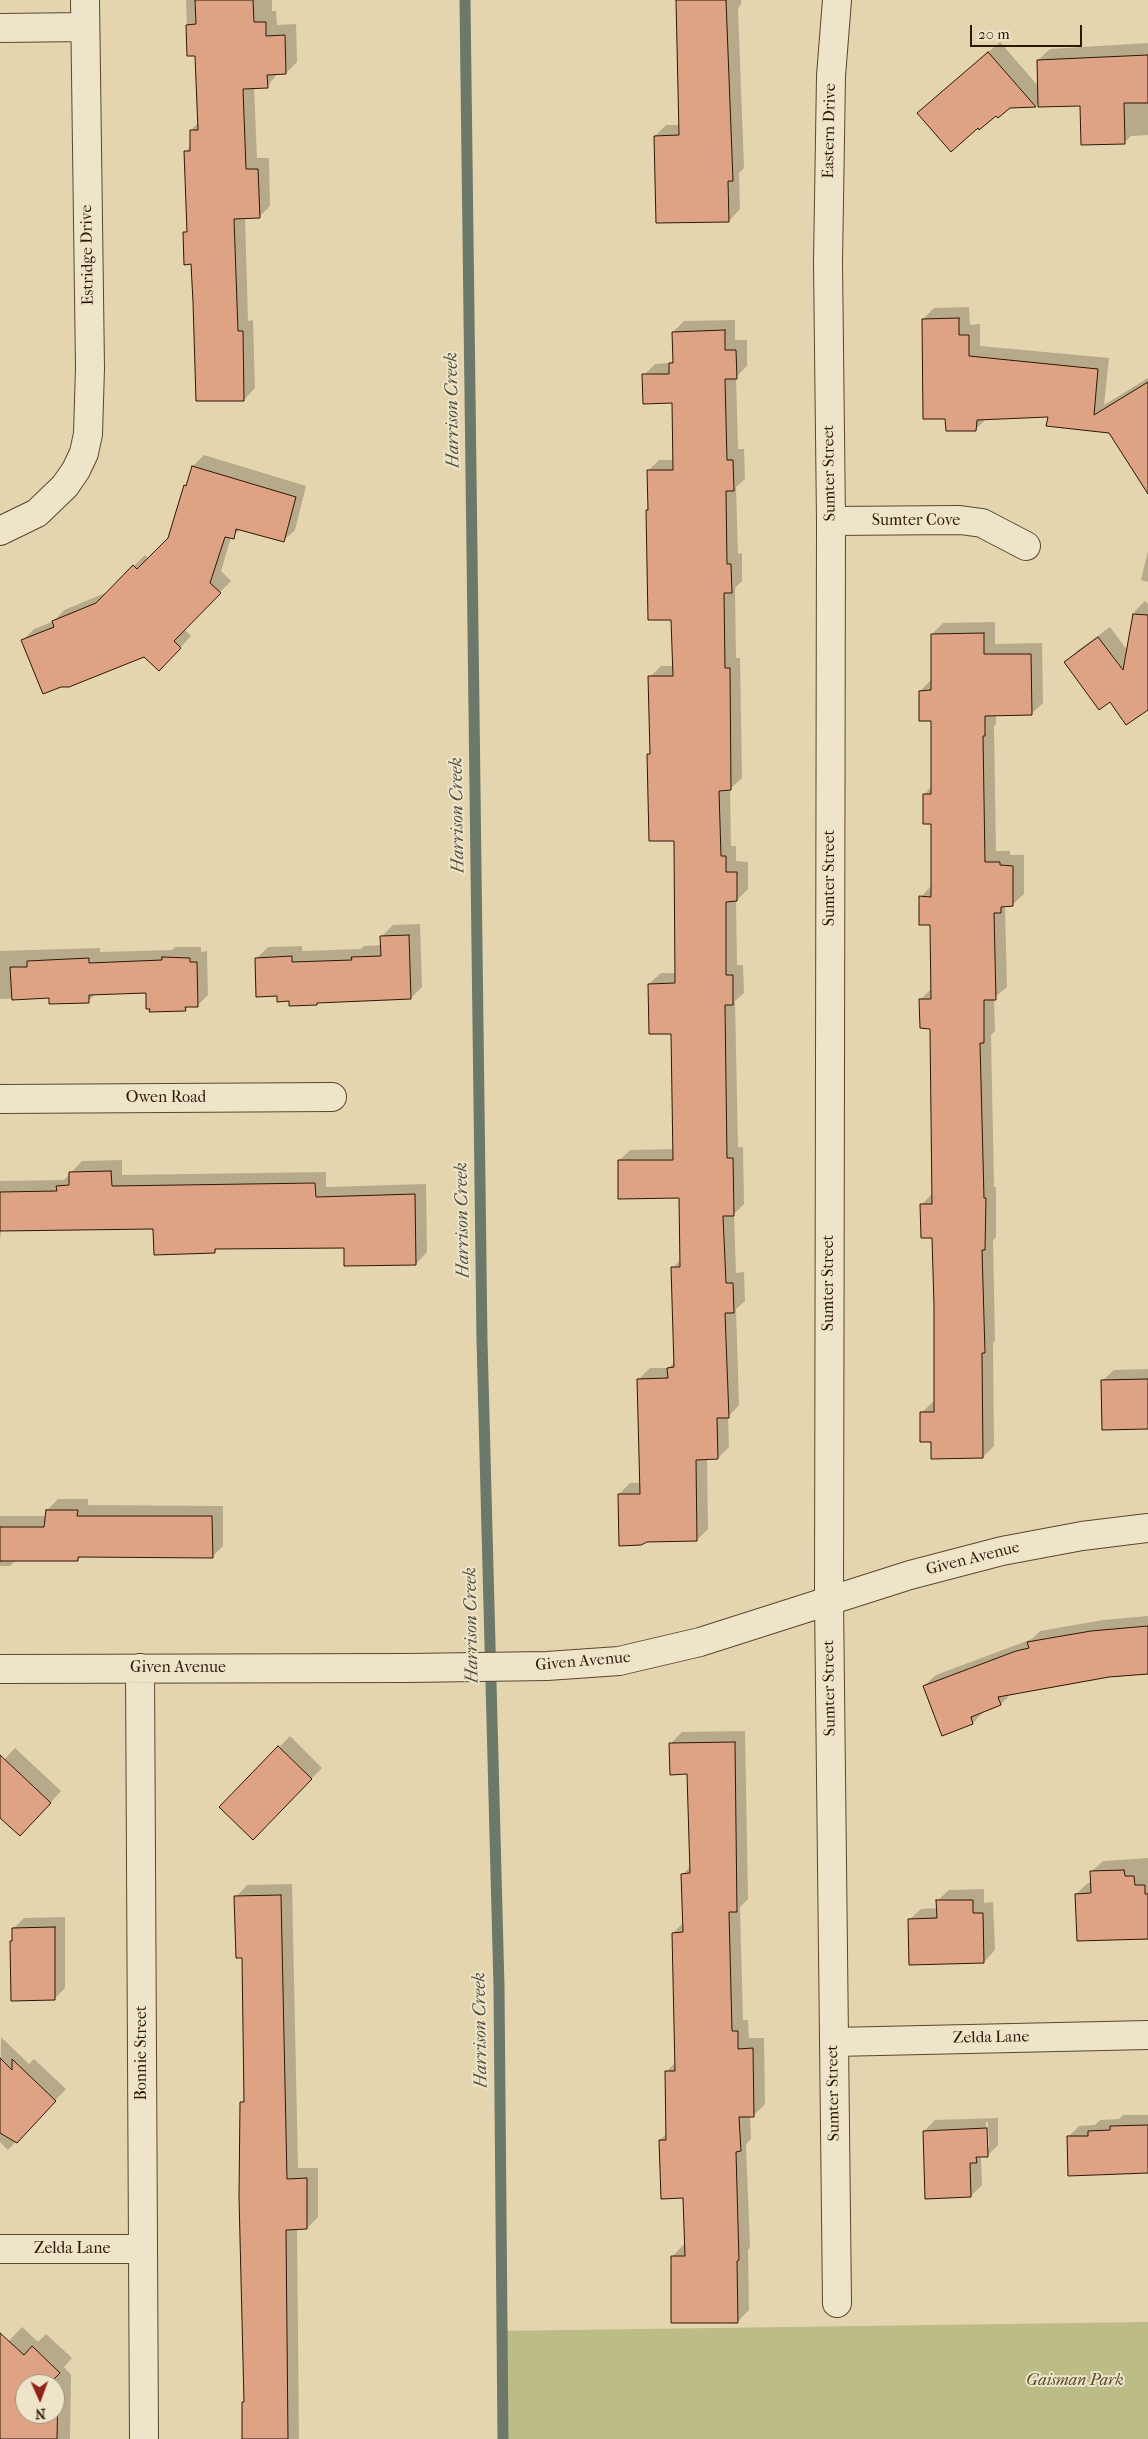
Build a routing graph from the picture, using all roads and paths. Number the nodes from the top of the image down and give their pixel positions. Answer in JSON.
{"nodes":[{"id":1,"x":85,"y":0,"type":"edge"},
{"id":2,"x":837,"y":0,"type":"edge"},
{"id":3,"x":0,"y":28,"type":"edge"},
{"id":4,"x":85,"y":28,"type":"junction"},
{"id":5,"x":828,"y":262,"type":"joint"},
{"id":6,"x":831,"y":521,"type":"junction"},
{"id":7,"x":0,"y":531,"type":"edge"},
{"id":8,"x":1026,"y":546,"type":"dead end"},
{"id":9,"x":332,"y":1097,"type":"dead end"},
{"id":10,"x":0,"y":1099,"type":"edge"},
{"id":11,"x":1148,"y":1528,"type":"edge"},
{"id":12,"x":829,"y":1600,"type":"junction"},
{"id":13,"x":140,"y":1668,"type":"junction"},
{"id":14,"x":0,"y":1669,"type":"edge"},
{"id":15,"x":1148,"y":2035,"type":"edge"},
{"id":16,"x":834,"y":2042,"type":"junction"},
{"id":17,"x":0,"y":2249,"type":"edge"},
{"id":18,"x":143,"y":2249,"type":"junction"},
{"id":19,"x":837,"y":2303,"type":"dead end"},
{"id":20,"x":144,"y":2439,"type":"edge"}],
"edges":[{"from":1,"to":4,"type":"street","name":"Estridge Drive"},
{"from":2,"to":5,"type":"street","name":"Eastern Drive"},
{"from":3,"to":4,"type":"street"},
{"from":4,"to":7,"type":"street","name":"Estridge Drive"},
{"from":5,"to":6,"type":"street","name":"Sumter Street"},
{"from":6,"to":8,"type":"street","name":"Sumter Cove"},
{"from":6,"to":12,"type":"street","name":"Sumter Street"},
{"from":9,"to":10,"type":"street","name":"Owen Road"},
{"from":11,"to":12,"type":"street","name":"Given Avenue"},
{"from":12,"to":13,"type":"street","name":"Given Avenue"},
{"from":12,"to":16,"type":"street","name":"Sumter Street"},
{"from":13,"to":14,"type":"street","name":"Given Avenue"},
{"from":13,"to":18,"type":"street","name":"Bonnie Street"},
{"from":15,"to":16,"type":"street","name":"Zelda Lane"},
{"from":16,"to":19,"type":"street","name":"Sumter Street"},
{"from":17,"to":18,"type":"street","name":"Zelda Lane"},
{"from":18,"to":20,"type":"street","name":"Bonnie Street"}]}
